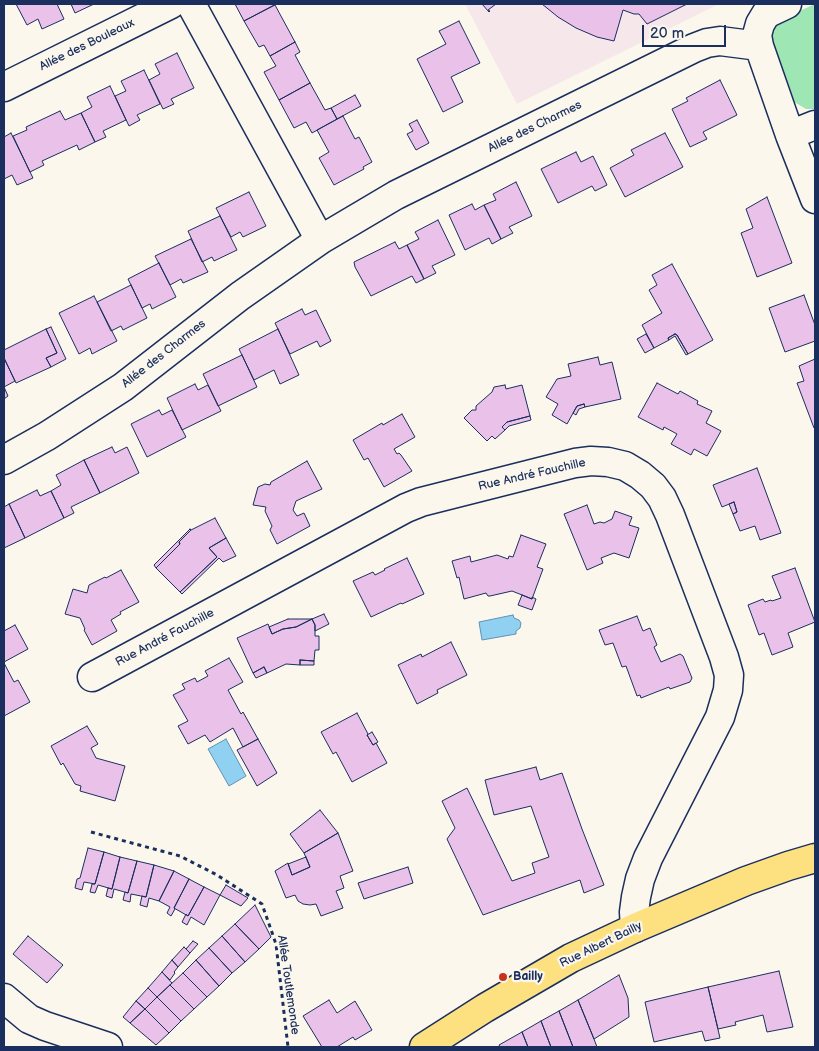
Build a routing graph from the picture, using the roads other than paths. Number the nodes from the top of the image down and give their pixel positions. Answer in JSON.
{"nodes":[{"id":1,"x":170,"y":4,"type":"edge"},
{"id":2,"x":191,"y":4,"type":"edge"},
{"id":3,"x":787,"y":4,"type":"edge"},
{"id":4,"x":759,"y":46,"type":"junction"},
{"id":5,"x":4,"y":87,"type":"edge"},
{"id":6,"x":815,"y":125,"type":"edge"},
{"id":7,"x":790,"y":135,"type":"junction"},
{"id":8,"x":815,"y":199,"type":"edge"},
{"id":9,"x":320,"y":240,"type":"junction"},
{"id":10,"x":4,"y":460,"type":"edge"},
{"id":11,"x":92,"y":677,"type":"dead end"},
{"id":12,"x":815,"y":846,"type":"edge"},
{"id":13,"x":815,"y":858,"type":"edge"},
{"id":14,"x":761,"y":875,"type":"junction"},
{"id":15,"x":635,"y":928,"type":"junction"},
{"id":16,"x":4,"y":998,"type":"edge"},
{"id":17,"x":108,"y":1047,"type":"edge"},
{"id":18,"x":424,"y":1047,"type":"edge"}],
"edges":[{"from":1,"to":5,"type":"street","name":"Allée des Bouleaux"},
{"from":2,"to":9,"type":"street"},
{"from":3,"to":4,"type":"street"},
{"from":4,"to":7,"type":"street"},
{"from":4,"to":9,"type":"street","name":"Allée des Charmes"},
{"from":6,"to":7,"type":"street"},
{"from":7,"to":8,"type":"street"},
{"from":9,"to":10,"type":"street","name":"Allée des Charmes"},
{"from":11,"to":15,"type":"street","name":"Rue André Fauchille"},
{"from":12,"to":14,"type":"main road","name":"Rue Albert Bailly"},
{"from":13,"to":14,"type":"main road","name":"Rue Albert Bailly"},
{"from":14,"to":15,"type":"main road","name":"Rue Albert Bailly"},
{"from":15,"to":18,"type":"main road","name":"Rue Albert Bailly"},
{"from":16,"to":17,"type":"street"}]}
